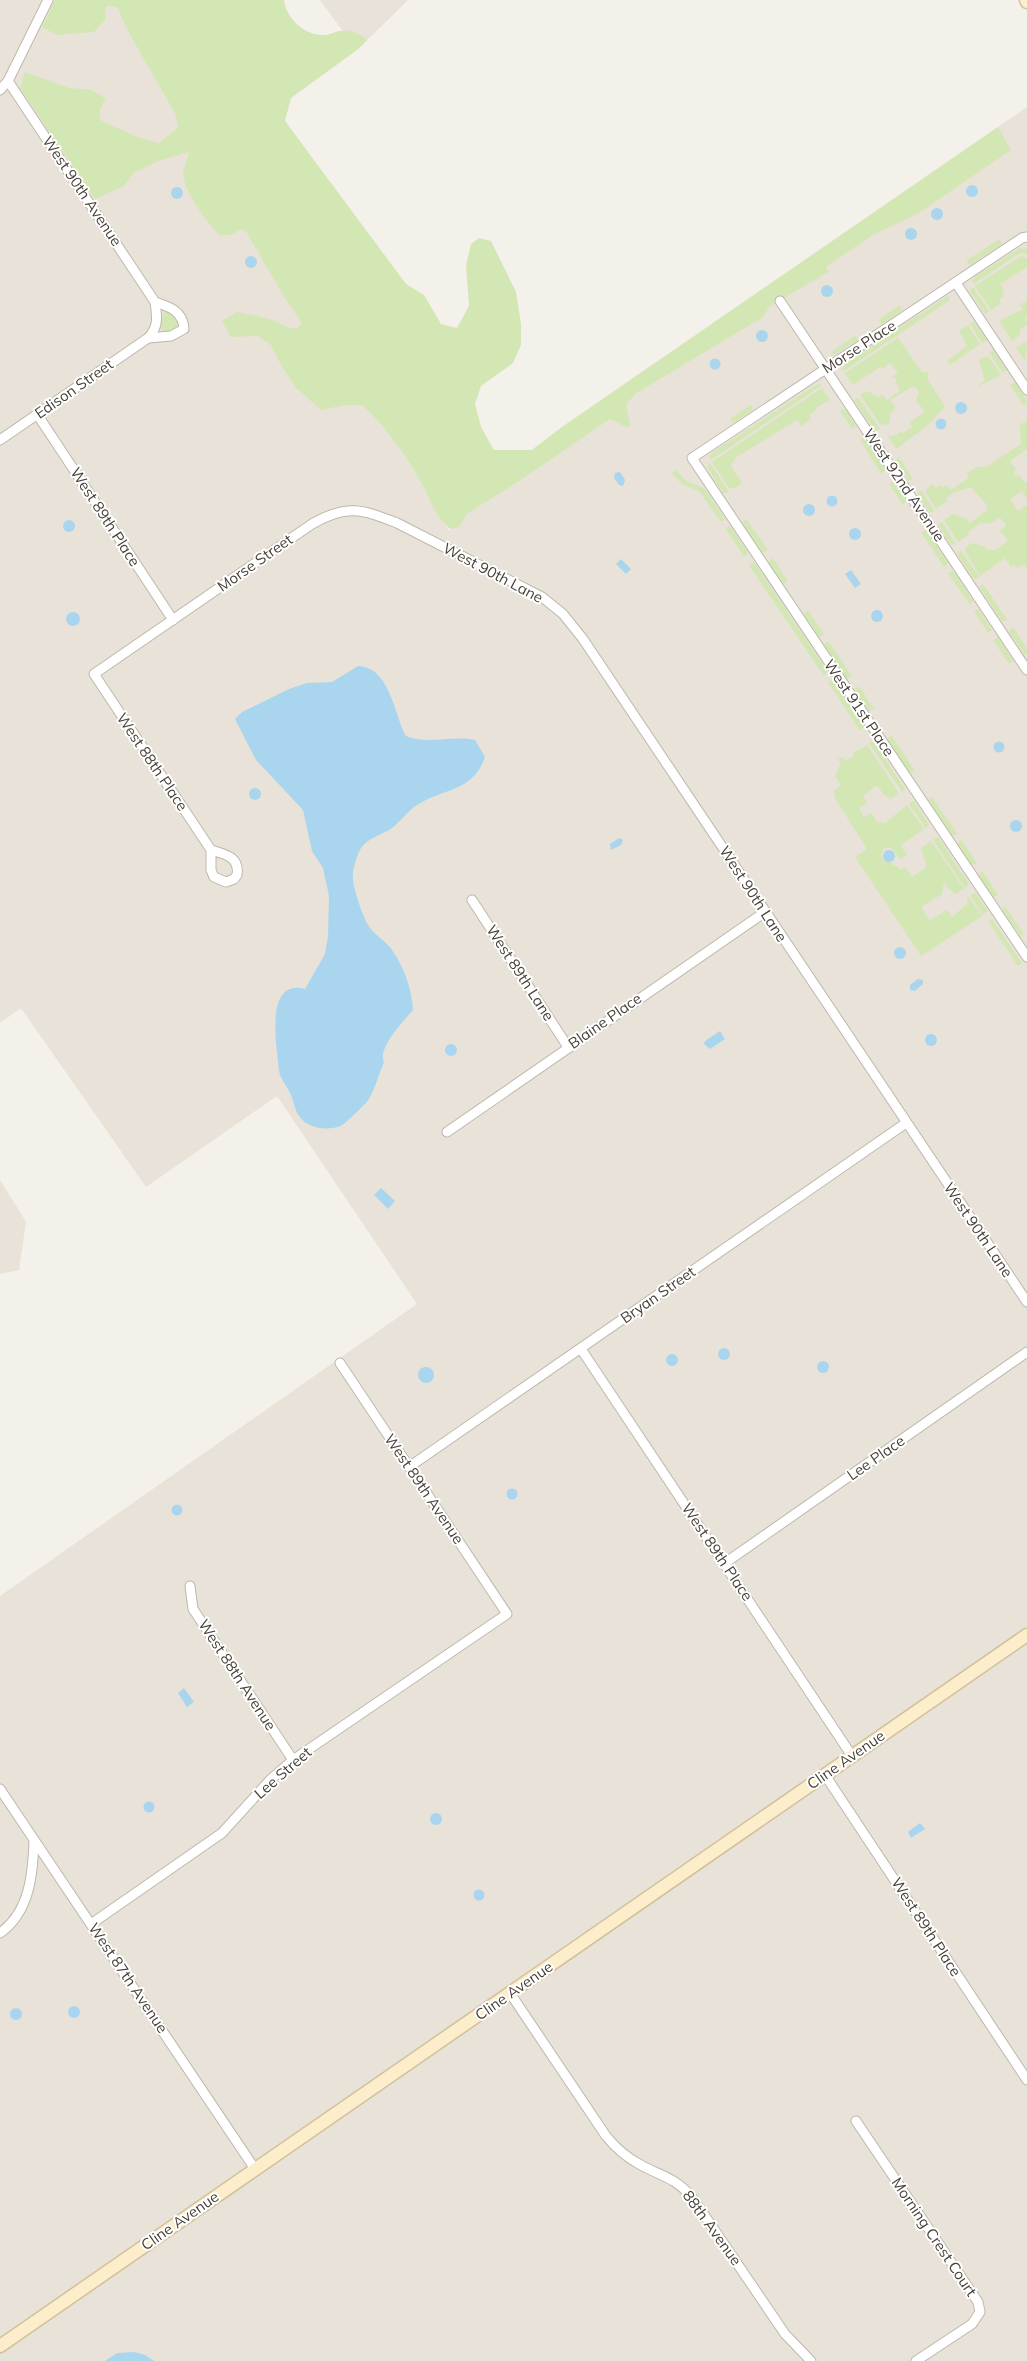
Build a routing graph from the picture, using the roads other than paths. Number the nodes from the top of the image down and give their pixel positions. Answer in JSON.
{"nodes":[{"id":1,"x":48,"y":0,"type":"edge"},
{"id":2,"x":8,"y":81,"type":"junction"},
{"id":3,"x":0,"y":90,"type":"edge"},
{"id":4,"x":1027,"y":237,"type":"edge"},
{"id":5,"x":956,"y":282,"type":"junction"},
{"id":6,"x":780,"y":301,"type":"dead end"},
{"id":7,"x":155,"y":302,"type":"junction"},
{"id":8,"x":148,"y":338,"type":"junction"},
{"id":9,"x":826,"y":368,"type":"junction"},
{"id":10,"x":1027,"y":390,"type":"edge"},
{"id":11,"x":37,"y":414,"type":"junction"},
{"id":12,"x":0,"y":440,"type":"edge"},
{"id":13,"x":692,"y":458,"type":"joint"},
{"id":14,"x":429,"y":540,"type":"joint"},
{"id":15,"x":173,"y":620,"type":"junction"},
{"id":16,"x":1027,"y":670,"type":"edge"},
{"id":17,"x":94,"y":674,"type":"joint"},
{"id":18,"x":211,"y":850,"type":"dead end"},
{"id":19,"x":472,"y":900,"type":"dead end"},
{"id":20,"x":765,"y":912,"type":"junction"},
{"id":21,"x":1026,"y":953,"type":"edge"},
{"id":22,"x":568,"y":1047,"type":"junction"},
{"id":23,"x":906,"y":1123,"type":"junction"},
{"id":24,"x":447,"y":1132,"type":"dead end"},
{"id":25,"x":1027,"y":1302,"type":"edge"},
{"id":26,"x":581,"y":1349,"type":"junction"},
{"id":27,"x":1027,"y":1352,"type":"edge"},
{"id":28,"x":340,"y":1364,"type":"dead end"},
{"id":29,"x":409,"y":1466,"type":"junction"},
{"id":30,"x":725,"y":1563,"type":"junction"},
{"id":31,"x":190,"y":1586,"type":"dead end"},
{"id":32,"x":507,"y":1614,"type":"joint"},
{"id":33,"x":1027,"y":1635,"type":"edge"},
{"id":34,"x":852,"y":1756,"type":"junction"},
{"id":35,"x":293,"y":1760,"type":"junction"},
{"id":36,"x":825,"y":1775,"type":"junction"},
{"id":37,"x":0,"y":1789,"type":"edge"},
{"id":38,"x":34,"y":1840,"type":"junction"},
{"id":39,"x":91,"y":1924,"type":"junction"},
{"id":40,"x":0,"y":1933,"type":"edge"},
{"id":41,"x":510,"y":1993,"type":"junction"},
{"id":42,"x":1027,"y":2080,"type":"edge"},
{"id":43,"x":856,"y":2120,"type":"dead end"},
{"id":44,"x":255,"y":2169,"type":"junction"},
{"id":45,"x":0,"y":2346,"type":"edge"},
{"id":46,"x":811,"y":2361,"type":"edge"},
{"id":47,"x":916,"y":2361,"type":"edge"}],
"edges":[{"from":1,"to":2,"type":"street"},
{"from":2,"to":3,"type":"street"},
{"from":2,"to":7,"type":"street","name":"West 90th Avenue"},
{"from":4,"to":5,"type":"street","name":"Morse Place"},
{"from":5,"to":9,"type":"street","name":"Morse Place"},
{"from":5,"to":10,"type":"street"},
{"from":6,"to":9,"type":"street","name":"West 92nd Avenue"},
{"from":7,"to":8,"type":"street","name":"West 90th Avenue"},
{"from":7,"to":8,"type":"street","name":"Edison Street"},
{"from":8,"to":11,"type":"street","name":"Edison Street"},
{"from":9,"to":13,"type":"street","name":"Morse Place"},
{"from":9,"to":16,"type":"street","name":"West 92nd Avenue"},
{"from":11,"to":12,"type":"street","name":"Edison Street"},
{"from":11,"to":15,"type":"street","name":"West 89th Place"},
{"from":13,"to":21,"type":"street","name":"West 91st Place"},
{"from":14,"to":15,"type":"street","name":"Morse Street"},
{"from":14,"to":20,"type":"street","name":"West 90th Lane"},
{"from":15,"to":17,"type":"street","name":"Morse Street"},
{"from":17,"to":18,"type":"street","name":"West 88th Place"},
{"from":19,"to":22,"type":"street","name":"West 89th Lane"},
{"from":20,"to":22,"type":"street","name":"Blaine Place"},
{"from":20,"to":23,"type":"street","name":"West 90th Lane"},
{"from":22,"to":24,"type":"street","name":"Blaine Place"},
{"from":23,"to":25,"type":"street","name":"West 90th Lane"},
{"from":23,"to":26,"type":"street","name":"Bryan Street"},
{"from":26,"to":29,"type":"street","name":"Bryan Street"},
{"from":26,"to":30,"type":"street","name":"West 89th Place"},
{"from":27,"to":30,"type":"street","name":"Lee Place"},
{"from":28,"to":29,"type":"street","name":"West 89th Avenue"},
{"from":29,"to":32,"type":"street","name":"West 89th Avenue"},
{"from":30,"to":34,"type":"street","name":"West 89th Place"},
{"from":31,"to":35,"type":"street","name":"West 88th Avenue"},
{"from":32,"to":35,"type":"street","name":"Lee Street"},
{"from":33,"to":34,"type":"street","name":"Cline Avenue"},
{"from":34,"to":36,"type":"street","name":"Cline Avenue"},
{"from":35,"to":39,"type":"street","name":"Lee Street"},
{"from":36,"to":41,"type":"street","name":"Cline Avenue"},
{"from":36,"to":42,"type":"street","name":"West 89th Place"},
{"from":37,"to":38,"type":"street","name":"West 87th Avenue"},
{"from":38,"to":39,"type":"street","name":"West 87th Avenue"},
{"from":38,"to":40,"type":"street"},
{"from":39,"to":44,"type":"street","name":"West 87th Avenue"},
{"from":41,"to":44,"type":"street","name":"Cline Avenue"},
{"from":41,"to":46,"type":"street","name":"88th Avenue"},
{"from":43,"to":47,"type":"street","name":"Morning Crest Court"},
{"from":44,"to":45,"type":"street","name":"Cline Avenue"}]}
